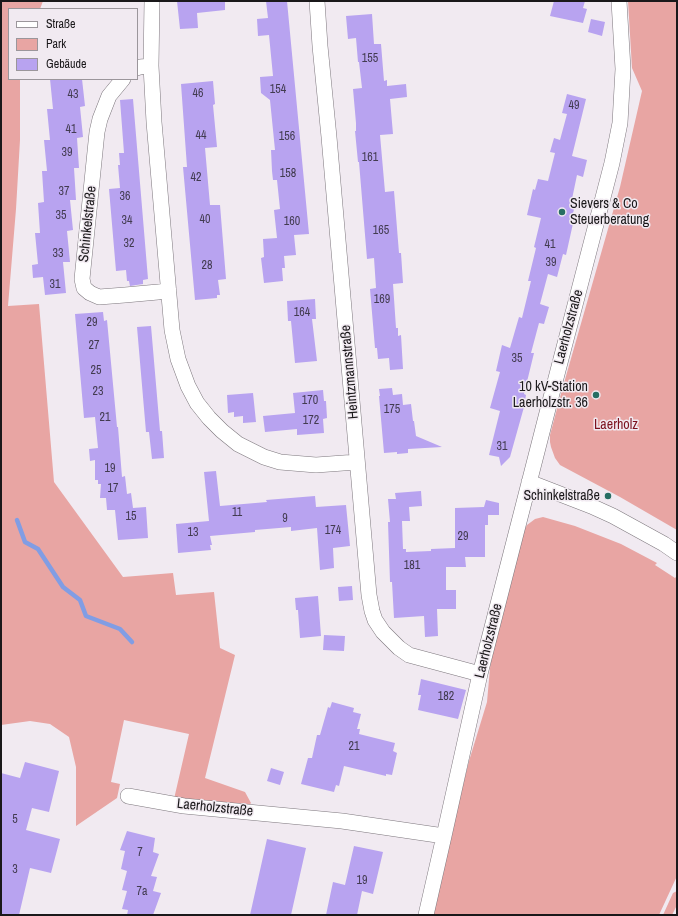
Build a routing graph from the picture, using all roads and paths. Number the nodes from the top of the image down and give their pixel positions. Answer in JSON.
{"nodes":[{"id":1,"x":152,"y":1,"type":"edge"},
{"id":2,"x":317,"y":1,"type":"edge"},
{"id":3,"x":619,"y":1,"type":"edge"},
{"id":4,"x":144,"y":67,"type":"edge"},
{"id":5,"x":122,"y":80,"type":"edge"},
{"id":6,"x":169,"y":291,"type":"junction"},
{"id":7,"x":358,"y":462,"type":"junction"},
{"id":8,"x":529,"y":482,"type":"junction"},
{"id":9,"x":677,"y":553,"type":"edge"},
{"id":10,"x":480,"y":674,"type":"junction"},
{"id":11,"x":128,"y":796,"type":"dead end"},
{"id":12,"x":444,"y":836,"type":"junction"},
{"id":13,"x":426,"y":915,"type":"edge"}],
"edges":[{"from":1,"to":4,"type":"street"},
{"from":2,"to":7,"type":"street","name":"Heintzmannstraße"},
{"from":3,"to":8,"type":"street","name":"Laerholzstraße"},
{"from":4,"to":6,"type":"street"},
{"from":5,"to":6,"type":"street","name":"Schinkelstraße"},
{"from":6,"to":7,"type":"street"},
{"from":7,"to":10,"type":"street","name":"Heintzmannstraße"},
{"from":8,"to":9,"type":"street"},
{"from":8,"to":10,"type":"street","name":"Laerholzstraße"},
{"from":10,"to":12,"type":"street","name":"Laerholzstraße"},
{"from":11,"to":12,"type":"street","name":"Laerholzstraße"},
{"from":12,"to":13,"type":"street","name":"Laerholzstraße"}]}
